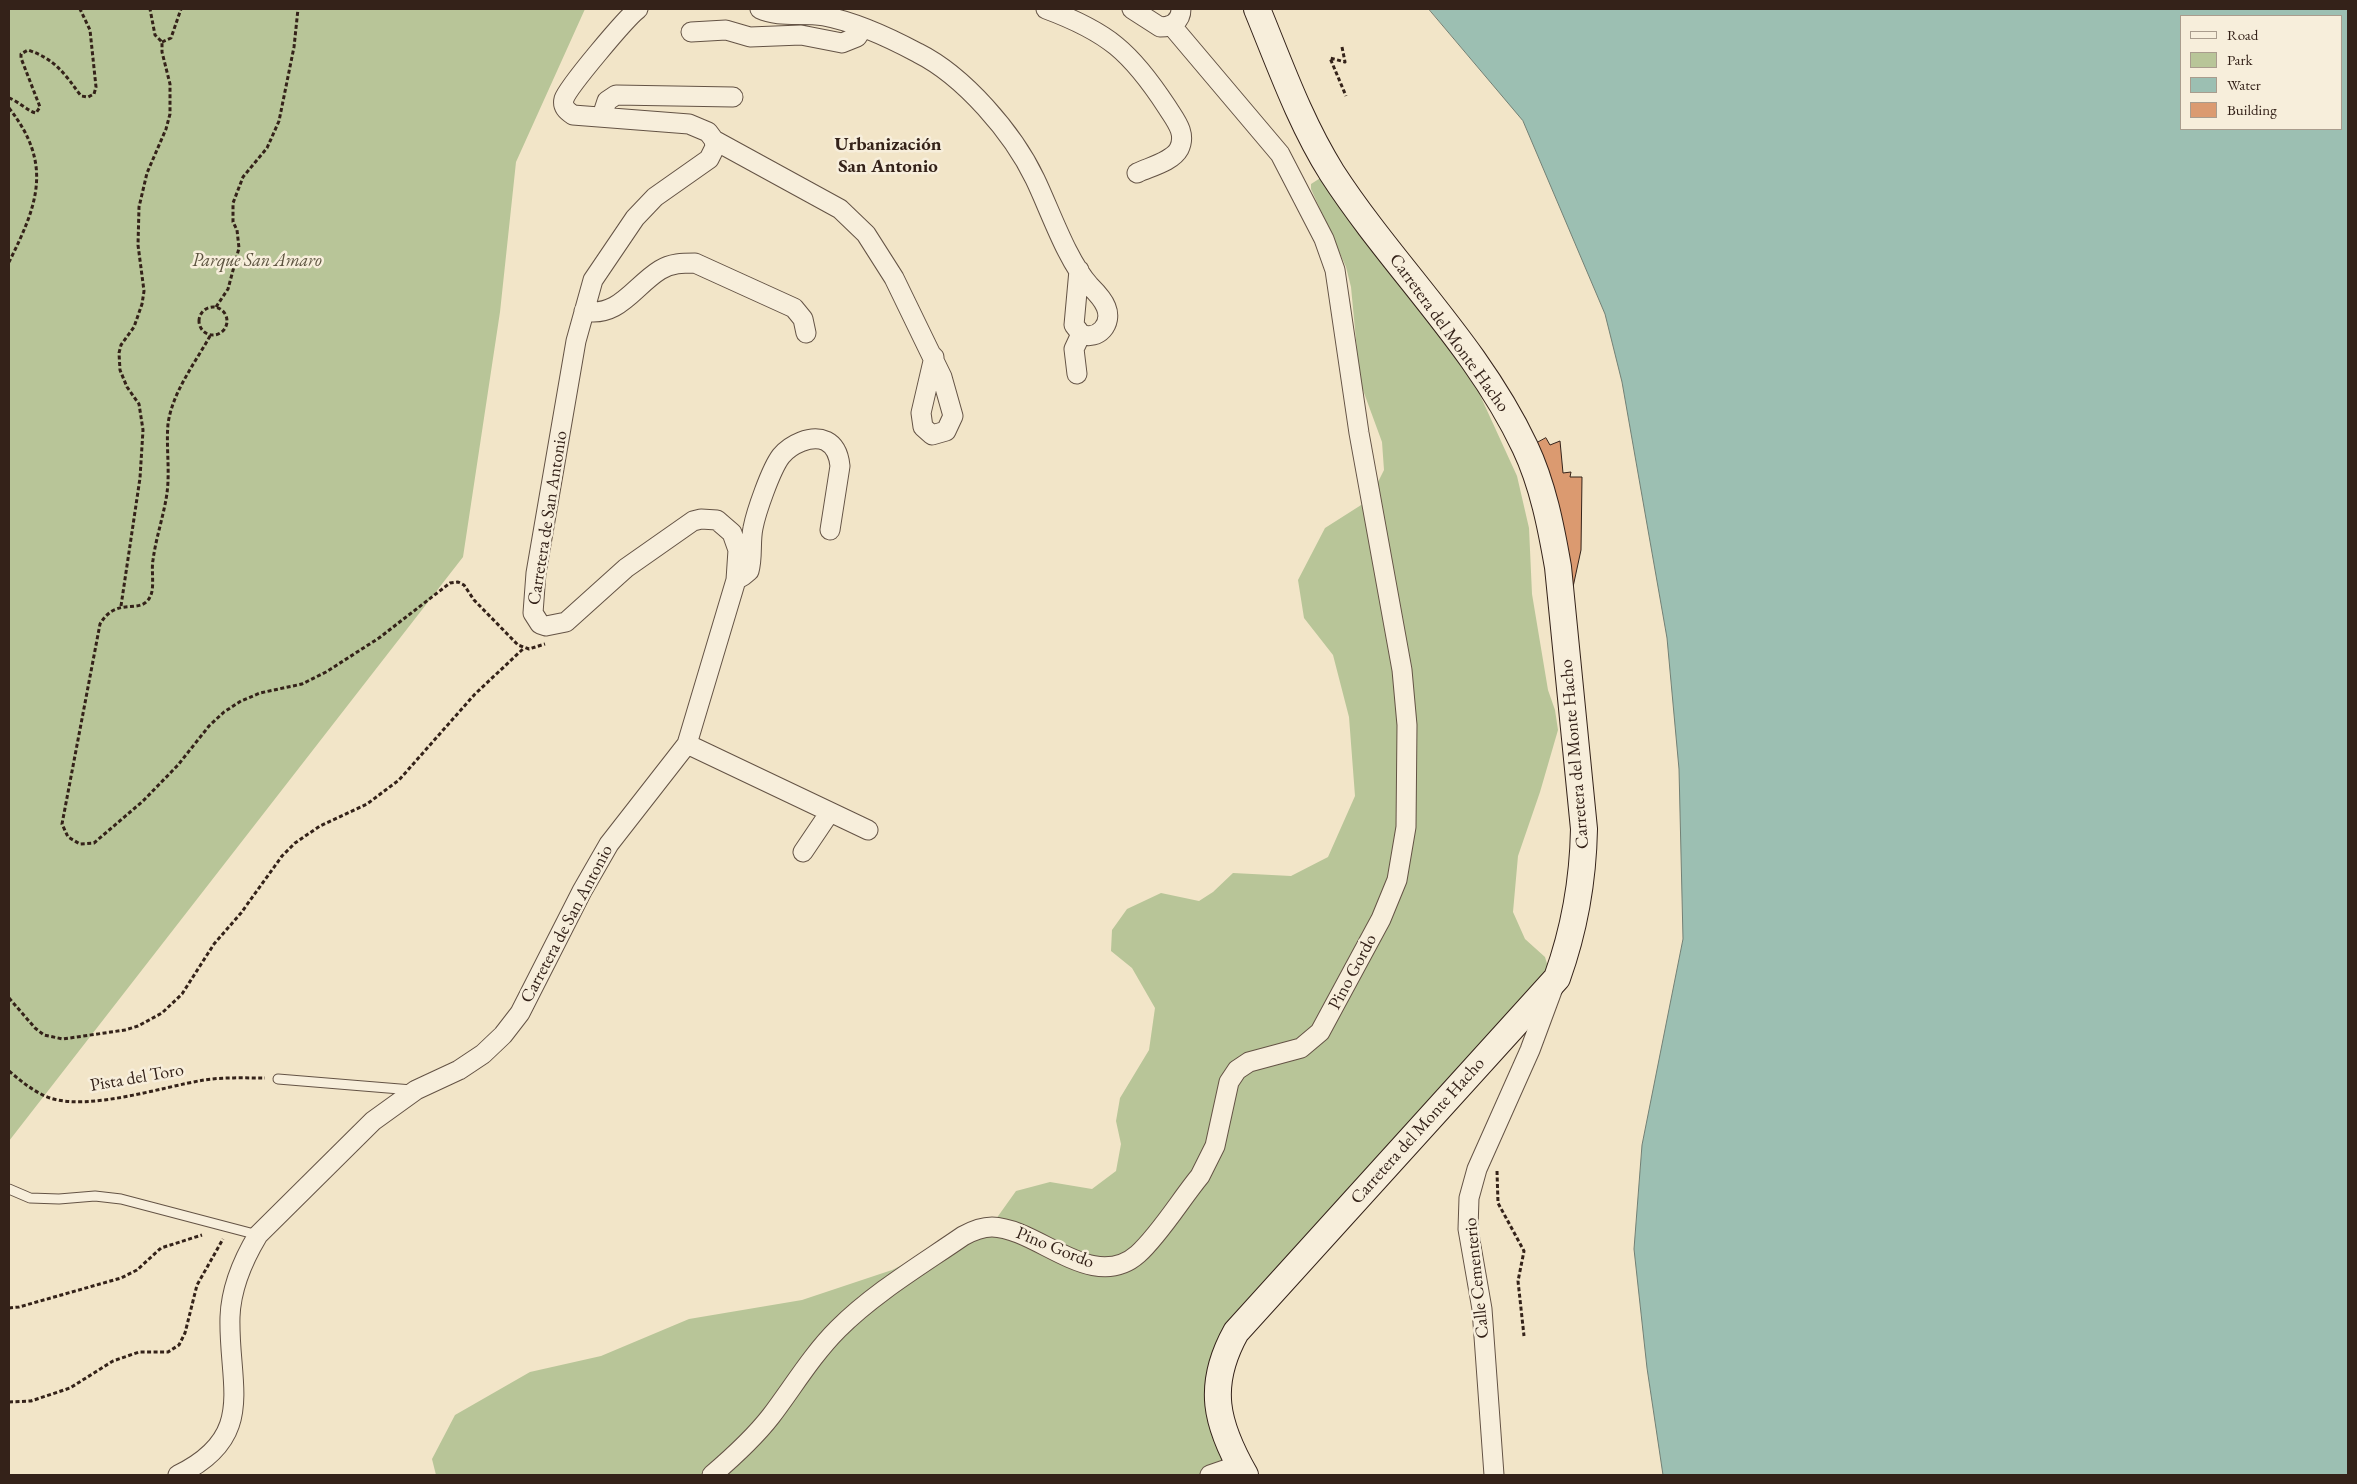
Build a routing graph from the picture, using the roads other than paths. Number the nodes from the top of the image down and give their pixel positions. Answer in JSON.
{"nodes":[{"id":1,"x":638,"y":9,"type":"edge"},
{"id":2,"x":760,"y":9,"type":"edge"},
{"id":3,"x":1046,"y":9,"type":"edge"},
{"id":4,"x":1132,"y":9,"type":"edge"},
{"id":5,"x":1181,"y":9,"type":"edge"},
{"id":6,"x":1262,"y":14,"type":"edge"},
{"id":7,"x":1170,"y":25,"type":"junction"},
{"id":8,"x":862,"y":28,"type":"junction"},
{"id":9,"x":691,"y":32,"type":"dead end"},
{"id":10,"x":733,"y":97,"type":"dead end"},
{"id":11,"x":602,"y":116,"type":"junction"},
{"id":12,"x":714,"y":140,"type":"junction"},
{"id":13,"x":1137,"y":172,"type":"dead end"},
{"id":14,"x":1079,"y":270,"type":"junction"},
{"id":15,"x":584,"y":311,"type":"junction"},
{"id":16,"x":806,"y":333,"type":"dead end"},
{"id":17,"x":1081,"y":334,"type":"junction"},
{"id":18,"x":934,"y":357,"type":"dead end"},
{"id":19,"x":1077,"y":374,"type":"dead end"},
{"id":20,"x":830,"y":530,"type":"dead end"},
{"id":21,"x":736,"y":580,"type":"junction"},
{"id":22,"x":687,"y":744,"type":"junction"},
{"id":23,"x":830,"y":812,"type":"junction"},
{"id":24,"x":868,"y":830,"type":"dead end"},
{"id":25,"x":803,"y":852,"type":"dead end"},
{"id":26,"x":1557,"y":978,"type":"junction"},
{"id":27,"x":278,"y":1079,"type":"road end"},
{"id":28,"x":416,"y":1090,"type":"junction"},
{"id":29,"x":9,"y":1189,"type":"edge"},
{"id":30,"x":258,"y":1235,"type":"junction"},
{"id":31,"x":1242,"y":1470,"type":"edge"},
{"id":32,"x":178,"y":1475,"type":"edge"},
{"id":33,"x":712,"y":1475,"type":"edge"},
{"id":34,"x":1210,"y":1475,"type":"edge"},
{"id":35,"x":1494,"y":1475,"type":"edge"}],
"edges":[{"from":1,"to":11,"type":"street"},
{"from":2,"to":8,"type":"street"},
{"from":3,"to":13,"type":"street"},
{"from":4,"to":7,"type":"street"},
{"from":5,"to":7,"type":"street"},
{"from":6,"to":26,"type":"main road","name":"Carretera del Monte Hacho"},
{"from":7,"to":33,"type":"street","name":"Pino Gordo"},
{"from":8,"to":9,"type":"street"},
{"from":8,"to":14,"type":"street"},
{"from":10,"to":11,"type":"street"},
{"from":11,"to":12,"type":"street"},
{"from":12,"to":15,"type":"street","name":"Carretera de San Antonio"},
{"from":12,"to":18,"type":"street"},
{"from":14,"to":17,"type":"street"},
{"from":14,"to":17,"type":"street"},
{"from":15,"to":16,"type":"street"},
{"from":15,"to":21,"type":"street","name":"Carretera de San Antonio"},
{"from":17,"to":19,"type":"street"},
{"from":20,"to":21,"type":"street"},
{"from":21,"to":22,"type":"street","name":"Carretera de San Antonio"},
{"from":22,"to":23,"type":"street"},
{"from":22,"to":28,"type":"street","name":"Carretera de San Antonio"},
{"from":23,"to":24,"type":"street"},
{"from":23,"to":25,"type":"street"},
{"from":26,"to":31,"type":"main road","name":"Carretera del Monte Hacho"},
{"from":26,"to":35,"type":"street","name":"Calle Cementerio"},
{"from":27,"to":28,"type":"lane"},
{"from":28,"to":30,"type":"street","name":"Carretera de San Antonio"},
{"from":29,"to":30,"type":"lane"},
{"from":30,"to":32,"type":"street","name":"Carretera de San Antonio"},
{"from":31,"to":34,"type":"street"}]}
